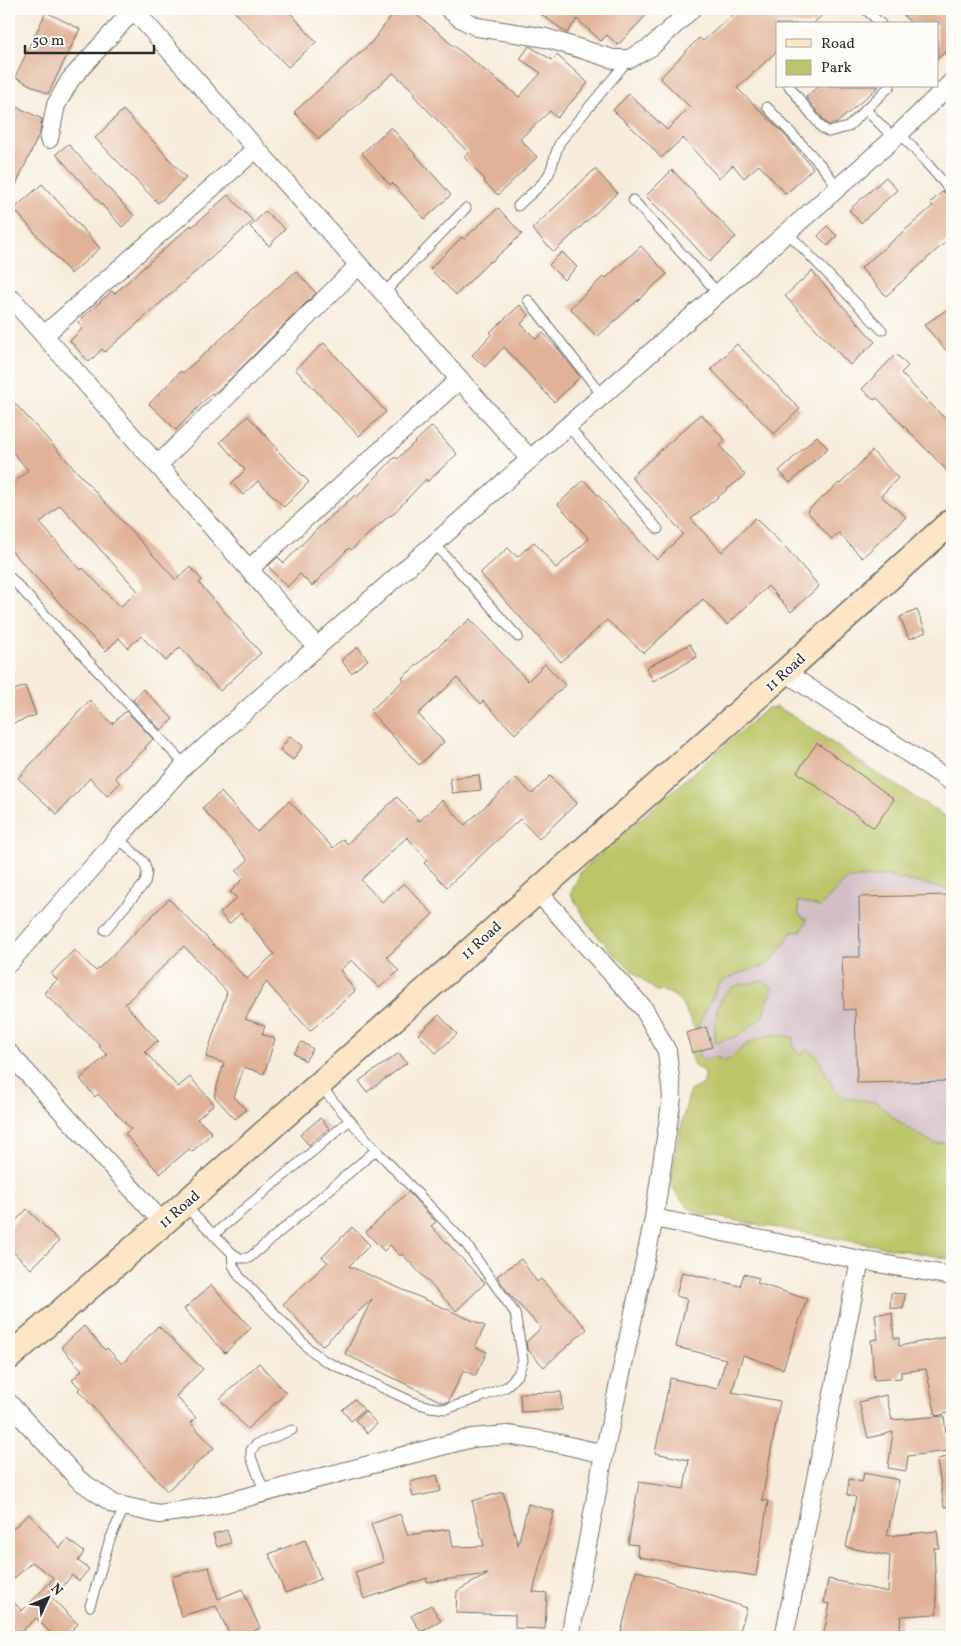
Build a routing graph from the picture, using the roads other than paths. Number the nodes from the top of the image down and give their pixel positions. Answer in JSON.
{"nodes":[{"id":1,"x":134,"y":9,"type":"edge"},
{"id":2,"x":692,"y":9,"type":"edge"},
{"id":3,"x":865,"y":9,"type":"edge"},
{"id":4,"x":458,"y":12,"type":"edge"},
{"id":5,"x":879,"y":22,"type":"edge"},
{"id":6,"x":629,"y":59,"type":"junction"},
{"id":7,"x":947,"y":84,"type":"edge"},
{"id":8,"x":791,"y":88,"type":"edge"},
{"id":9,"x":888,"y":88,"type":"edge"},
{"id":10,"x":767,"y":107,"type":"dead end"},
{"id":11,"x":865,"y":109,"type":"junction"},
{"id":12,"x":897,"y":136,"type":"junction"},
{"id":13,"x":49,"y":139,"type":"dead end"},
{"id":14,"x":256,"y":149,"type":"junction"},
{"id":15,"x":838,"y":187,"type":"junction"},
{"id":16,"x":952,"y":192,"type":"edge"},
{"id":17,"x":633,"y":200,"type":"dead end"},
{"id":18,"x":518,"y":206,"type":"dead end"},
{"id":19,"x":466,"y":208,"type":"dead end"},
{"id":20,"x":787,"y":232,"type":"junction"},
{"id":21,"x":359,"y":265,"type":"junction"},
{"id":22,"x":384,"y":293,"type":"junction"},
{"id":23,"x":718,"y":293,"type":"junction"},
{"id":24,"x":13,"y":300,"type":"dead end"},
{"id":25,"x":528,"y":300,"type":"dead end"},
{"id":26,"x":882,"y":330,"type":"dead end"},
{"id":27,"x":44,"y":335,"type":"junction"},
{"id":28,"x":460,"y":379,"type":"junction"},
{"id":29,"x":602,"y":395,"type":"junction"},
{"id":30,"x":568,"y":426,"type":"junction"},
{"id":31,"x":530,"y":459,"type":"junction"},
{"id":32,"x":158,"y":465,"type":"junction"},
{"id":33,"x":952,"y":521,"type":"edge"},
{"id":34,"x":658,"y":529,"type":"dead end"},
{"id":35,"x":434,"y":543,"type":"junction"},
{"id":36,"x":249,"y":569,"type":"junction"},
{"id":37,"x":9,"y":576,"type":"edge"},
{"id":38,"x":518,"y":637,"type":"dead end"},
{"id":39,"x":317,"y":646,"type":"junction"},
{"id":40,"x":784,"y":672,"type":"junction"},
{"id":41,"x":185,"y":765,"type":"junction"},
{"id":42,"x":952,"y":782,"type":"edge"},
{"id":43,"x":118,"y":838,"type":"junction"},
{"id":44,"x":537,"y":891,"type":"junction"},
{"id":45,"x":105,"y":930,"type":"dead end"},
{"id":46,"x":9,"y":964,"type":"edge"},
{"id":47,"x":9,"y":1053,"type":"edge"},
{"id":48,"x":319,"y":1085,"type":"junction"},
{"id":49,"x":350,"y":1120,"type":"junction"},
{"id":50,"x":376,"y":1150,"type":"junction"},
{"id":51,"x":183,"y":1205,"type":"junction"},
{"id":52,"x":654,"y":1218,"type":"junction"},
{"id":53,"x":163,"y":1223,"type":"junction"},
{"id":54,"x":214,"y":1235,"type":"junction"},
{"id":55,"x":232,"y":1253,"type":"junction"},
{"id":56,"x":860,"y":1260,"type":"junction"},
{"id":57,"x":952,"y":1276,"type":"edge"},
{"id":58,"x":9,"y":1357,"type":"edge"},
{"id":59,"x":9,"y":1403,"type":"edge"},
{"id":60,"x":292,"y":1430,"type":"dead end"},
{"id":61,"x":604,"y":1454,"type":"junction"},
{"id":62,"x":265,"y":1493,"type":"junction"},
{"id":63,"x":125,"y":1506,"type":"junction"},
{"id":64,"x":90,"y":1606,"type":"dead end"},
{"id":65,"x":570,"y":1637,"type":"edge"},
{"id":66,"x":784,"y":1637,"type":"edge"}],
"edges":[{"from":1,"to":13,"type":"street"},
{"from":1,"to":14,"type":"street"},
{"from":2,"to":6,"type":"street"},
{"from":3,"to":5,"type":"lane"},
{"from":4,"to":6,"type":"street"},
{"from":6,"to":18,"type":"lane"},
{"from":7,"to":12,"type":"street"},
{"from":8,"to":11,"type":"lane"},
{"from":9,"to":11,"type":"lane"},
{"from":10,"to":15,"type":"lane"},
{"from":11,"to":12,"type":"lane"},
{"from":12,"to":15,"type":"street"},
{"from":12,"to":16,"type":"lane"},
{"from":14,"to":21,"type":"street"},
{"from":14,"to":27,"type":"street"},
{"from":15,"to":20,"type":"street"},
{"from":17,"to":23,"type":"lane"},
{"from":19,"to":22,"type":"lane"},
{"from":20,"to":23,"type":"street"},
{"from":20,"to":26,"type":"lane"},
{"from":21,"to":22,"type":"street"},
{"from":21,"to":32,"type":"street"},
{"from":22,"to":28,"type":"street"},
{"from":23,"to":29,"type":"street"},
{"from":24,"to":27,"type":"street"},
{"from":25,"to":29,"type":"lane"},
{"from":27,"to":32,"type":"street"},
{"from":28,"to":31,"type":"street"},
{"from":28,"to":36,"type":"street"},
{"from":29,"to":30,"type":"street"},
{"from":30,"to":31,"type":"street"},
{"from":30,"to":34,"type":"lane"},
{"from":31,"to":35,"type":"street"},
{"from":32,"to":36,"type":"street"},
{"from":33,"to":40,"type":"street","name":"11 Road"},
{"from":35,"to":38,"type":"lane"},
{"from":35,"to":39,"type":"street"},
{"from":36,"to":39,"type":"street"},
{"from":37,"to":41,"type":"lane"},
{"from":39,"to":41,"type":"street"},
{"from":40,"to":42,"type":"street"},
{"from":40,"to":44,"type":"street","name":"11 Road"},
{"from":41,"to":43,"type":"street"},
{"from":43,"to":45,"type":"lane"},
{"from":43,"to":46,"type":"street"},
{"from":44,"to":48,"type":"street","name":"11 Road"},
{"from":44,"to":52,"type":"street"},
{"from":47,"to":53,"type":"street"},
{"from":48,"to":49,"type":"lane"},
{"from":48,"to":51,"type":"street","name":"11 Road"},
{"from":49,"to":50,"type":"lane"},
{"from":49,"to":54,"type":"lane"},
{"from":50,"to":55,"type":"lane"},
{"from":50,"to":55,"type":"lane"},
{"from":51,"to":53,"type":"street","name":"11 Road"},
{"from":51,"to":54,"type":"lane"},
{"from":52,"to":56,"type":"street"},
{"from":52,"to":61,"type":"street"},
{"from":53,"to":58,"type":"street","name":"11 Road"},
{"from":54,"to":55,"type":"lane"},
{"from":56,"to":57,"type":"street"},
{"from":56,"to":66,"type":"street"},
{"from":59,"to":63,"type":"street"},
{"from":60,"to":62,"type":"lane"},
{"from":61,"to":62,"type":"street"},
{"from":61,"to":65,"type":"street"},
{"from":62,"to":63,"type":"street"},
{"from":63,"to":64,"type":"lane"}]}
